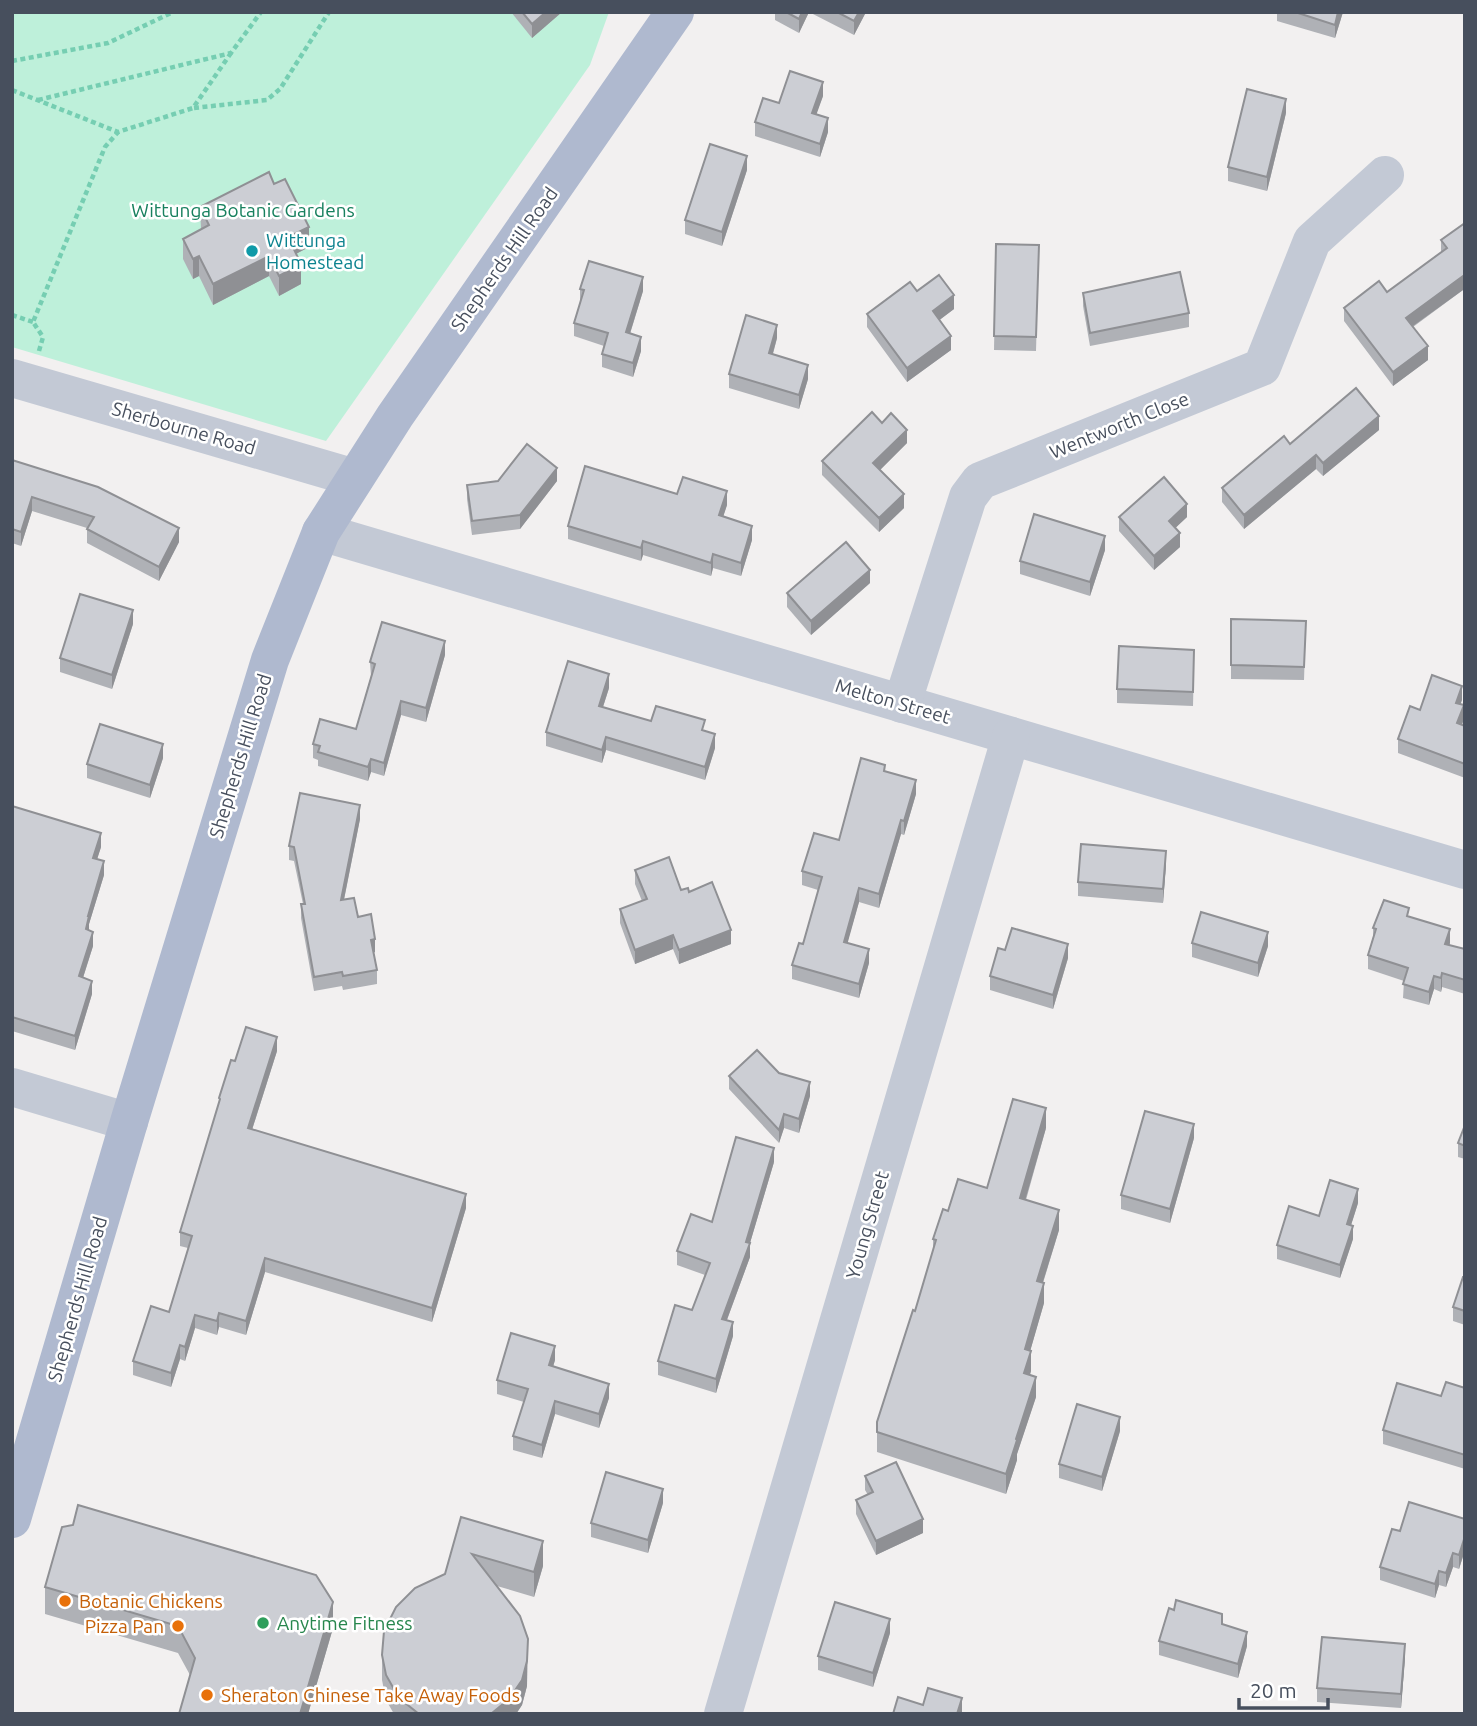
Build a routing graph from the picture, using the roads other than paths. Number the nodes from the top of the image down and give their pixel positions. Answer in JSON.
{"nodes":[{"id":1,"x":653,"y":12,"type":"edge"},
{"id":2,"x":675,"y":12,"type":"edge"},
{"id":3,"x":635,"y":72,"type":"junction"},
{"id":4,"x":1385,"y":176,"type":"dead end"},
{"id":5,"x":21,"y":381,"type":"edge"},
{"id":6,"x":355,"y":478,"type":"junction"},
{"id":7,"x":321,"y":532,"type":"junction"},
{"id":8,"x":902,"y":704,"type":"junction"},
{"id":9,"x":1011,"y":736,"type":"junction"},
{"id":10,"x":1465,"y":870,"type":"edge"},
{"id":11,"x":12,"y":1087,"type":"edge"},
{"id":12,"x":129,"y":1122,"type":"junction"},
{"id":13,"x":12,"y":1519,"type":"edge"},
{"id":14,"x":723,"y":1714,"type":"edge"}],
"edges":[{"from":1,"to":3,"type":"main road","name":"Shepherds Hill Road"},
{"from":2,"to":3,"type":"main road","name":"Shepherds Hill Road"},
{"from":3,"to":6,"type":"main road","name":"Shepherds Hill Road"},
{"from":4,"to":8,"type":"street","name":"Wentworth Close"},
{"from":5,"to":6,"type":"street","name":"Sherbourne Road"},
{"from":6,"to":7,"type":"main road","name":"Shepherds Hill Road"},
{"from":7,"to":8,"type":"street","name":"Melton Street"},
{"from":7,"to":12,"type":"main road","name":"Shepherds Hill Road"},
{"from":8,"to":9,"type":"street","name":"Melton Street"},
{"from":9,"to":10,"type":"street","name":"Melton Street"},
{"from":9,"to":14,"type":"street","name":"Young Street"},
{"from":11,"to":12,"type":"street"},
{"from":12,"to":13,"type":"main road","name":"Shepherds Hill Road"}]}
